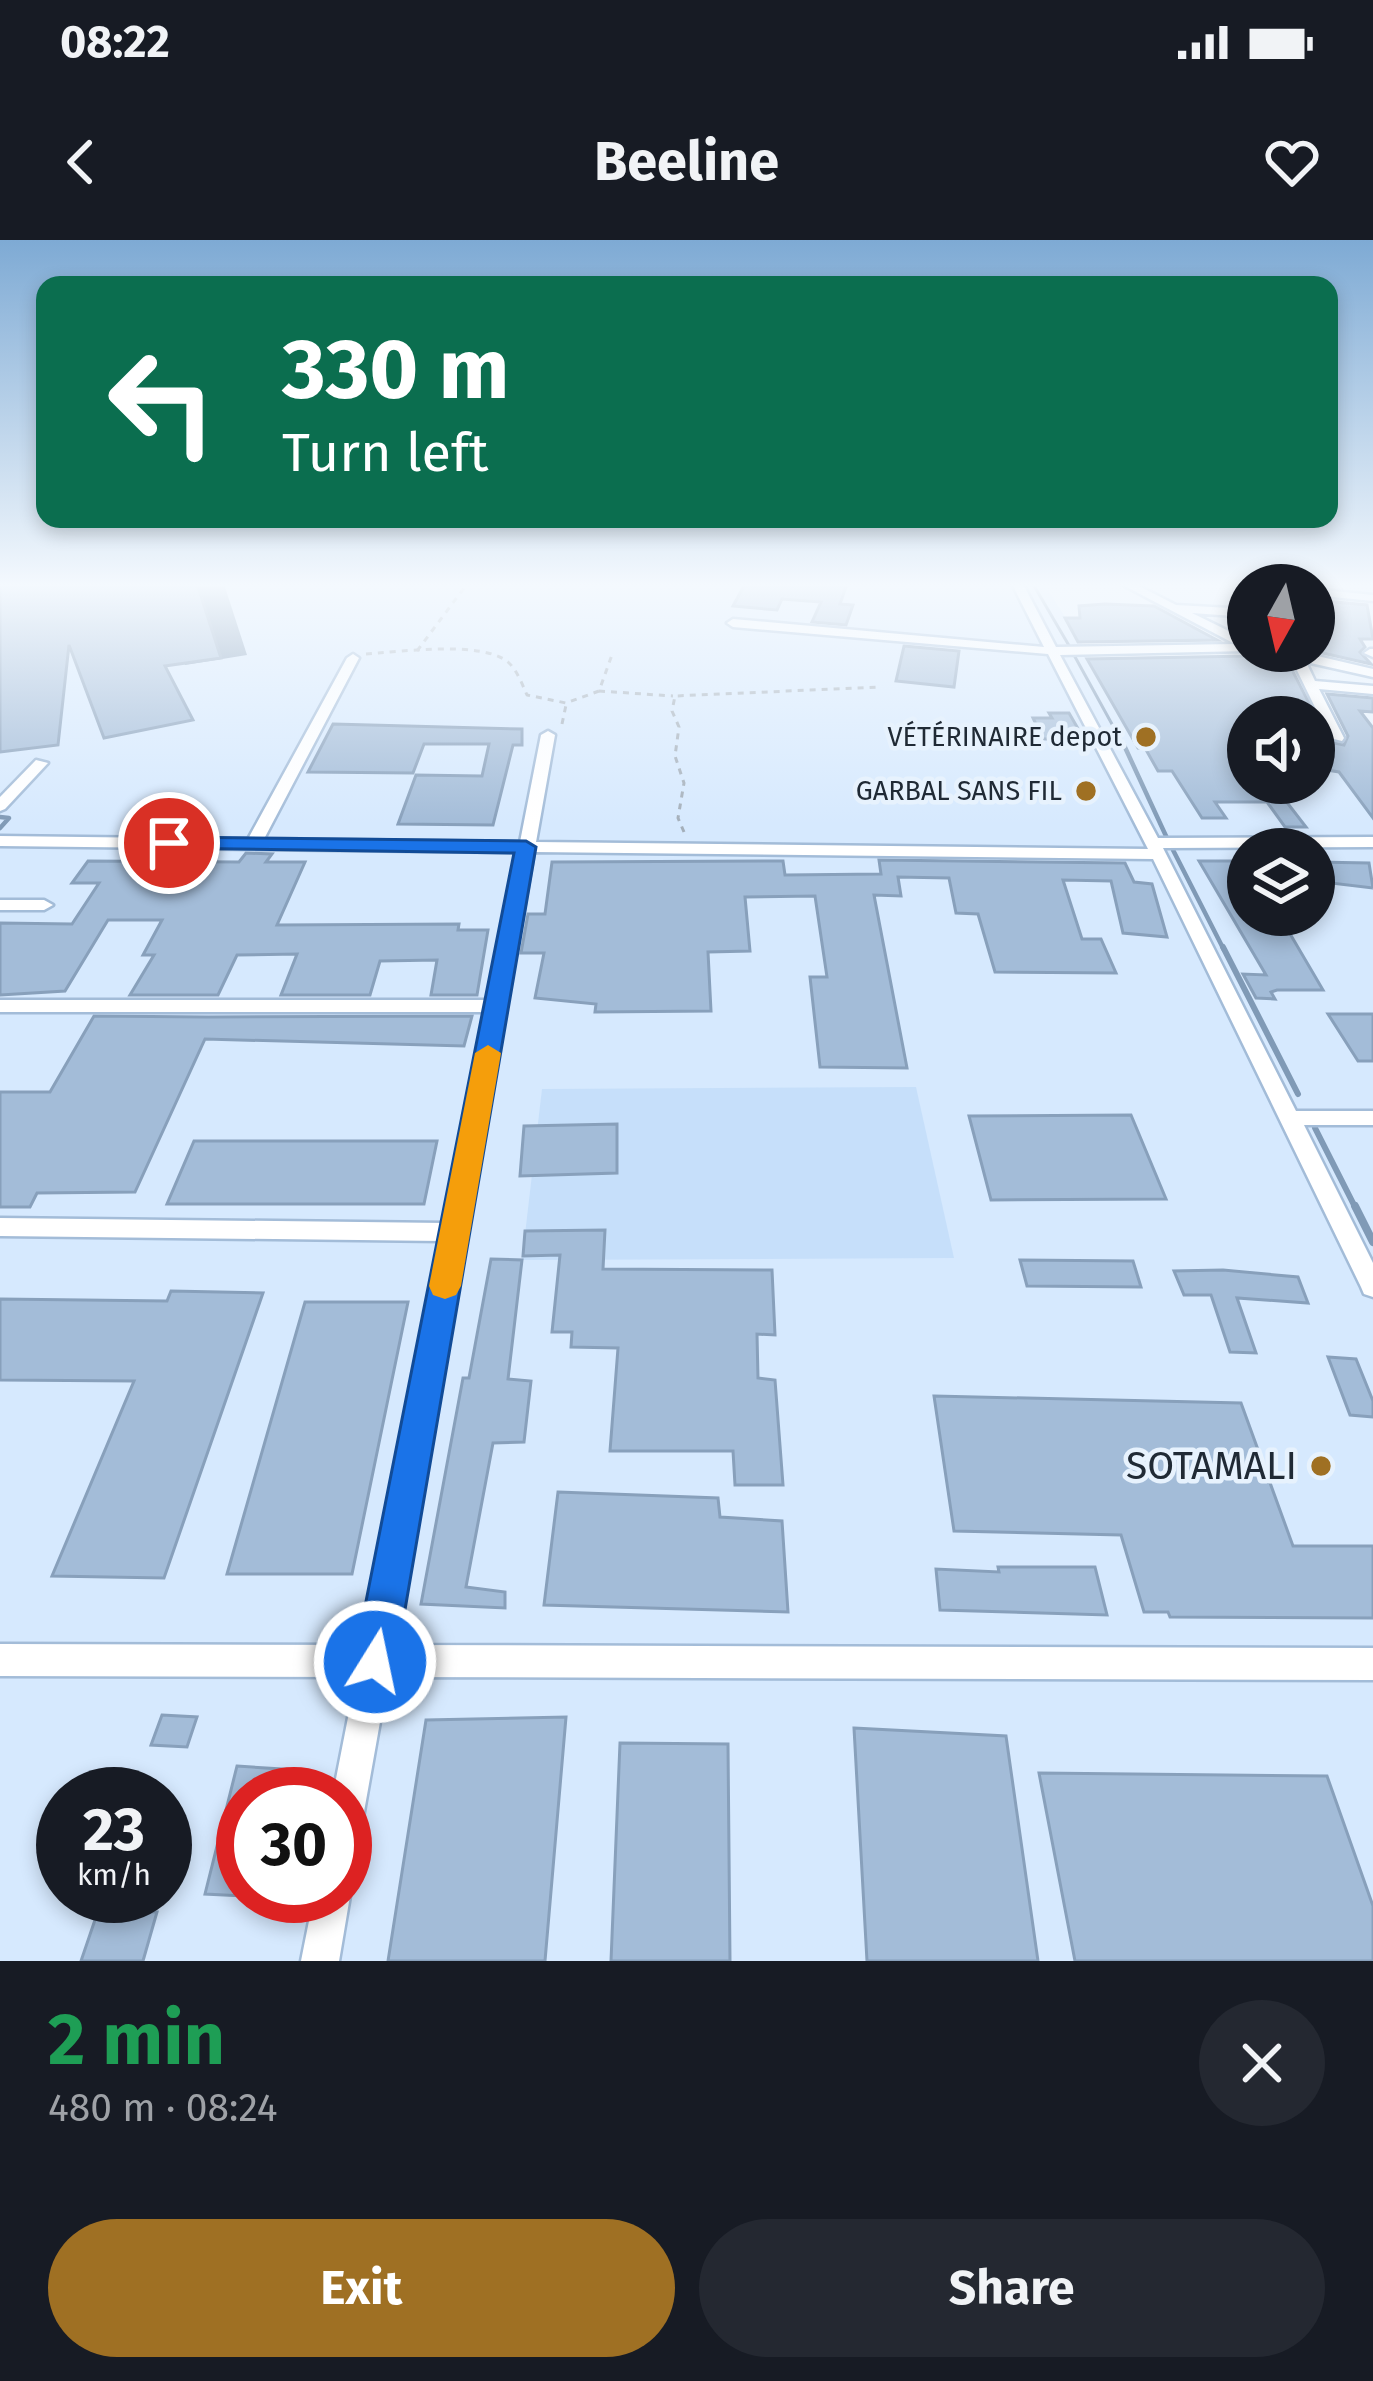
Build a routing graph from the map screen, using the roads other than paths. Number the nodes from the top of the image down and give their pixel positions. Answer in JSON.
{"nodes":[{"id":1,"x":350,"y":664,"type":"edge"},
{"id":2,"x":1059,"y":664,"type":"edge"},
{"id":3,"x":1336,"y":664,"type":"edge"},
{"id":4,"x":1304,"y":672,"type":"edge"},
{"id":5,"x":1373,"y":673,"type":"edge"},
{"id":6,"x":1310,"y":683,"type":"junction"},
{"id":7,"x":1373,"y":689,"type":"edge"},
{"id":8,"x":548,"y":735,"type":"road end"},
{"id":9,"x":1337,"y":738,"type":"dead end"},
{"id":10,"x":41,"y":763,"type":"dead end"},
{"id":11,"x":0,"y":806,"type":"edge"},
{"id":12,"x":0,"y":842,"type":"edge"},
{"id":13,"x":1373,"y":842,"type":"edge"},
{"id":14,"x":253,"y":844,"type":"junction"},
{"id":15,"x":526,"y":847,"type":"junction"},
{"id":16,"x":1156,"y":849,"type":"junction"},
{"id":17,"x":44,"y":904,"type":"dead end"},
{"id":18,"x":0,"y":905,"type":"edge"},
{"id":19,"x":0,"y":1006,"type":"edge"},
{"id":20,"x":496,"y":1006,"type":"junction"},
{"id":21,"x":1292,"y":1118,"type":"junction"},
{"id":22,"x":1373,"y":1118,"type":"edge"},
{"id":23,"x":0,"y":1227,"type":"edge"},
{"id":24,"x":454,"y":1232,"type":"junction"},
{"id":25,"x":1373,"y":1287,"type":"edge"},
{"id":26,"x":0,"y":1660,"type":"edge"},
{"id":27,"x":375,"y":1662,"type":"junction"},
{"id":28,"x":1373,"y":1664,"type":"edge"},
{"id":29,"x":355,"y":1767,"type":"edge"},
{"id":30,"x":327,"y":1923,"type":"edge"},
{"id":31,"x":320,"y":1961,"type":"edge"}],
"edges":[{"from":1,"to":14,"type":"street"},
{"from":2,"to":16,"type":"street"},
{"from":3,"to":5,"type":"street"},
{"from":4,"to":6,"type":"street"},
{"from":6,"to":7,"type":"street"},
{"from":6,"to":9,"type":"street"},
{"from":8,"to":15,"type":"street"},
{"from":10,"to":11,"type":"street"},
{"from":12,"to":14,"type":"street"},
{"from":13,"to":16,"type":"street"},
{"from":14,"to":15,"type":"street"},
{"from":15,"to":16,"type":"street"},
{"from":15,"to":20,"type":"street"},
{"from":16,"to":21,"type":"street"},
{"from":17,"to":18,"type":"street"},
{"from":19,"to":20,"type":"street"},
{"from":20,"to":24,"type":"street"},
{"from":21,"to":22,"type":"street"},
{"from":21,"to":25,"type":"street"},
{"from":23,"to":24,"type":"street"},
{"from":24,"to":27,"type":"street"},
{"from":26,"to":27,"type":"street"},
{"from":27,"to":28,"type":"street"},
{"from":27,"to":29,"type":"street"},
{"from":30,"to":31,"type":"street"}]}
